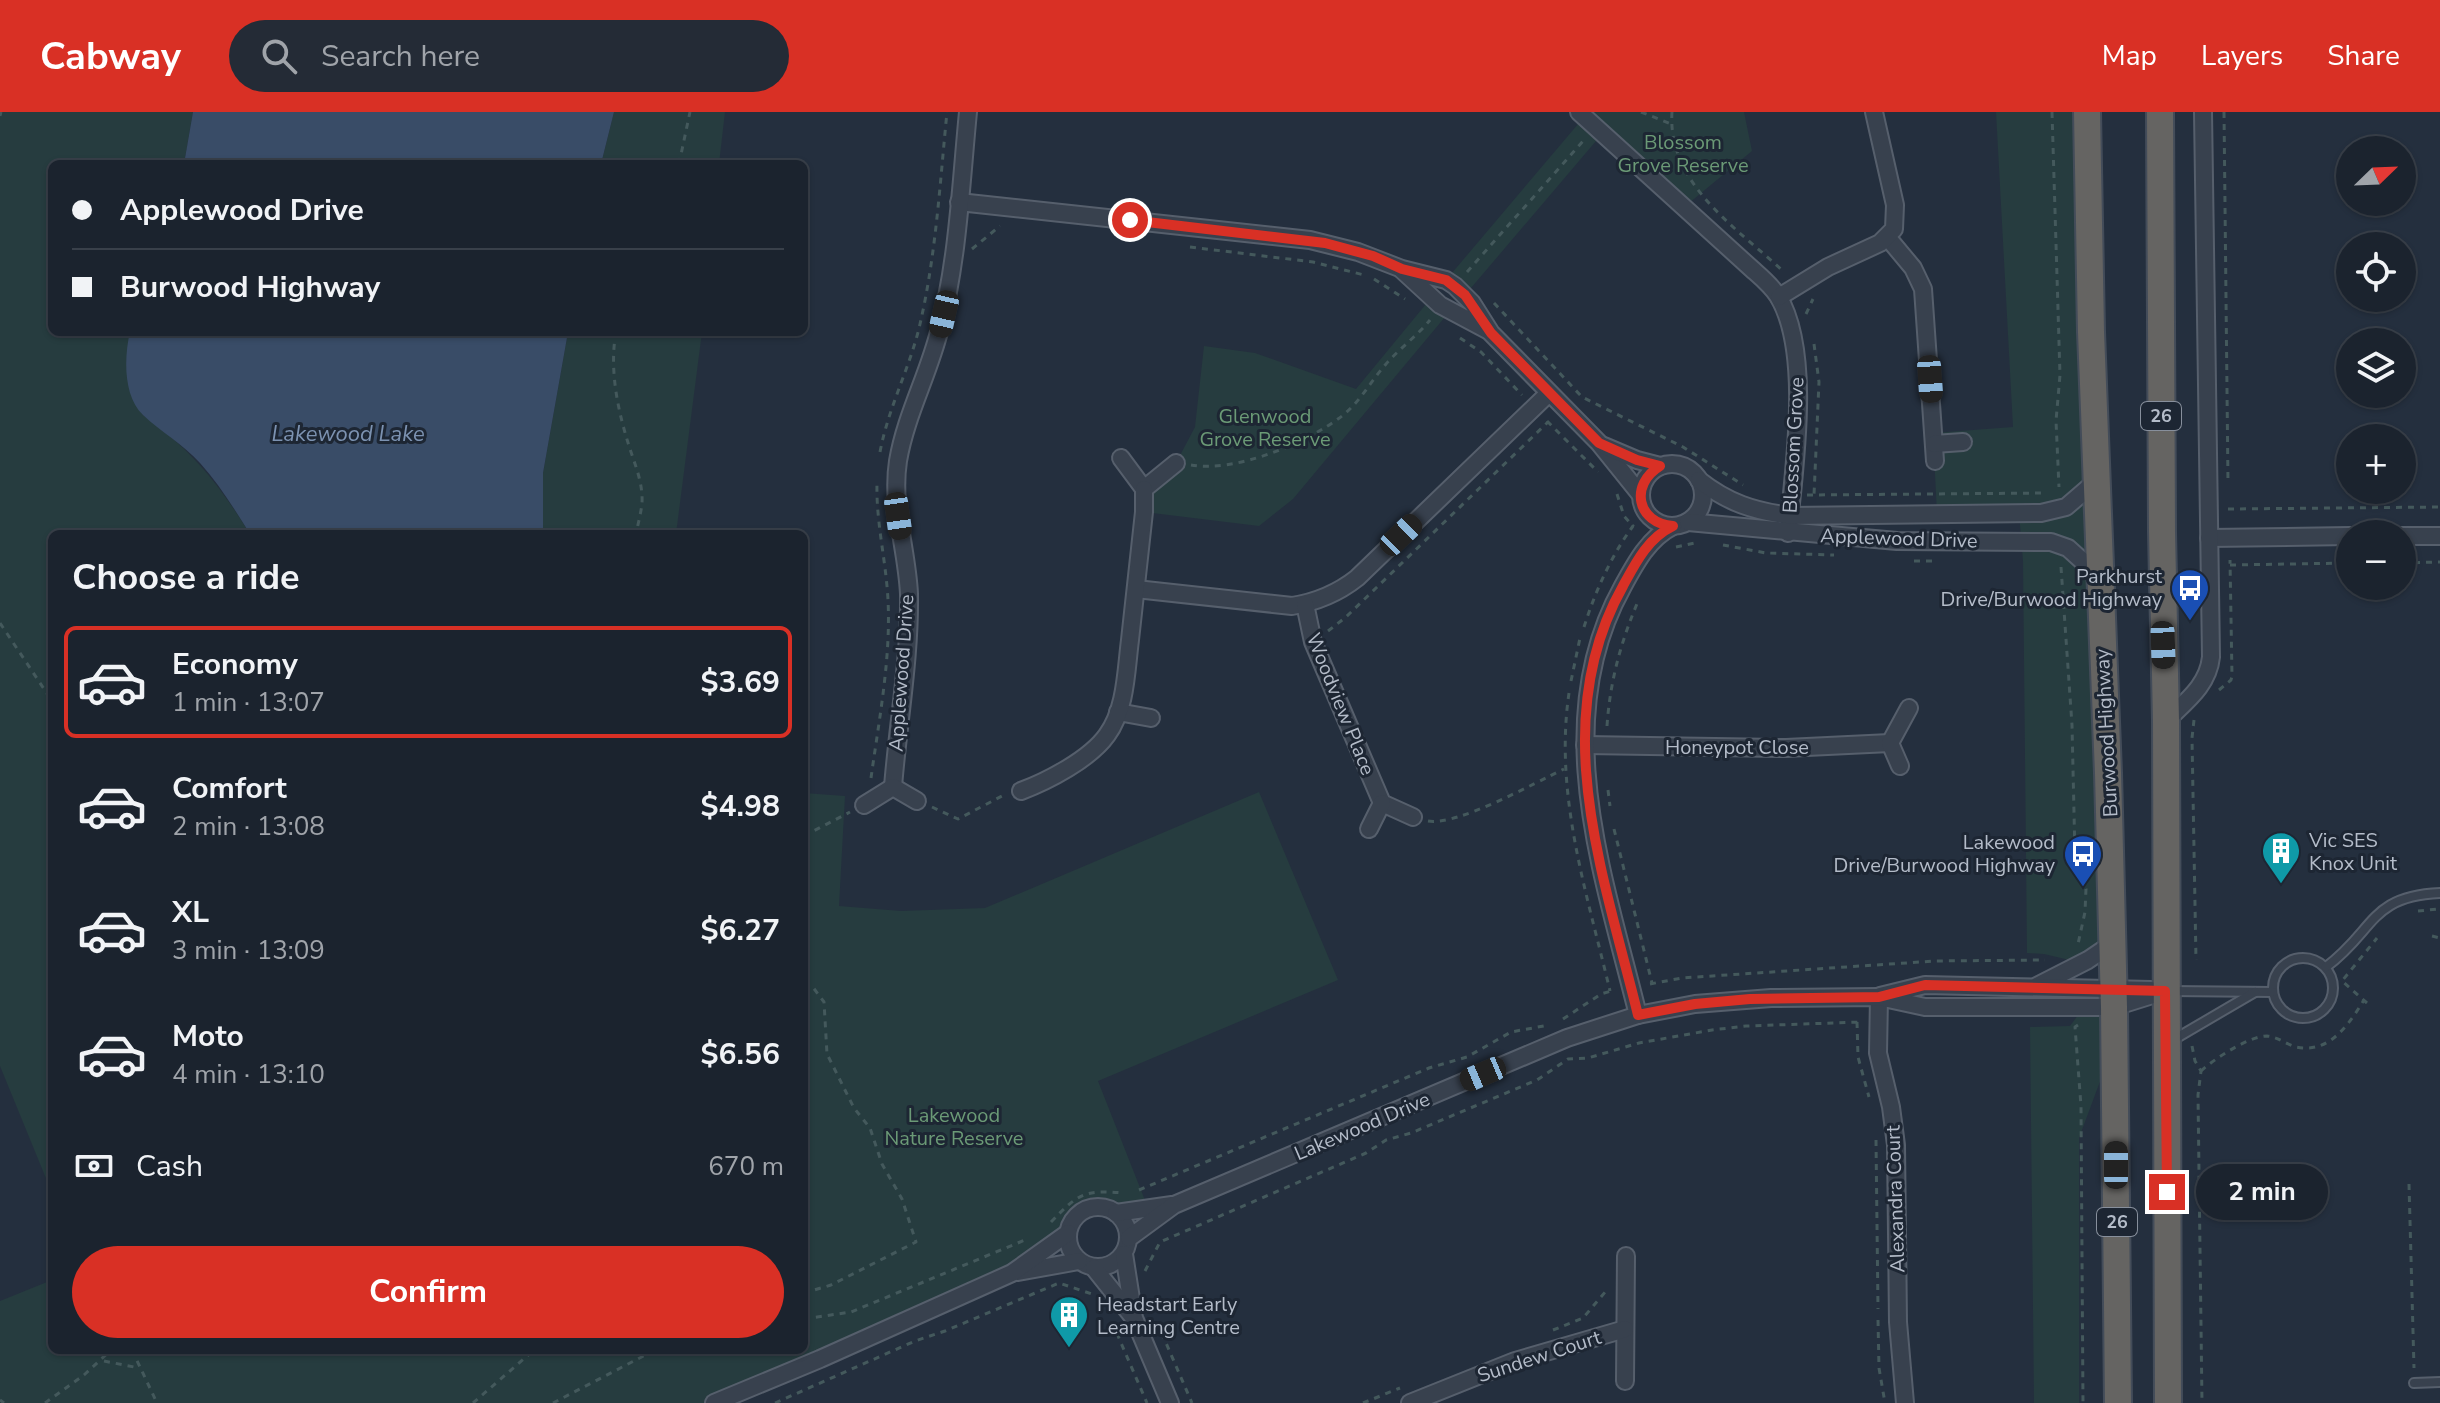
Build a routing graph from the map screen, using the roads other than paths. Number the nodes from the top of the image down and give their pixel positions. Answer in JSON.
{"nodes":[{"id":1,"x":968,"y":112,"type":"edge"},
{"id":2,"x":1579,"y":112,"type":"edge"},
{"id":3,"x":1874,"y":112,"type":"edge"},
{"id":4,"x":2087,"y":112,"type":"edge"},
{"id":5,"x":2160,"y":112,"type":"edge"},
{"id":6,"x":2203,"y":112,"type":"edge"},
{"id":7,"x":959,"y":202,"type":"junction"},
{"id":8,"x":1888,"y":238,"type":"junction"},
{"id":9,"x":1402,"y":269,"type":"junction"},
{"id":10,"x":1779,"y":297,"type":"junction"},
{"id":11,"x":1491,"y":333,"type":"junction"},
{"id":12,"x":1549,"y":393,"type":"junction"},
{"id":13,"x":1963,"y":442,"type":"dead end"},
{"id":14,"x":1599,"y":443,"type":"junction"},
{"id":15,"x":1121,"y":458,"type":"dead end"},
{"id":16,"x":1176,"y":463,"type":"road end"},
{"id":17,"x":1660,"y":466,"type":"junction"},
{"id":18,"x":1699,"y":480,"type":"junction"},
{"id":19,"x":2095,"y":482,"type":"junction"},
{"id":20,"x":1144,"y":489,"type":"junction"},
{"id":21,"x":1640,"y":494,"type":"junction"},
{"id":22,"x":1647,"y":515,"type":"junction"},
{"id":23,"x":1680,"y":524,"type":"junction"},
{"id":24,"x":1789,"y":524,"type":"junction"},
{"id":25,"x":2336,"y":536,"type":"edge"},
{"id":26,"x":2416,"y":536,"type":"edge"},
{"id":27,"x":2440,"y":536,"type":"edge"},
{"id":28,"x":2209,"y":538,"type":"junction"},
{"id":29,"x":1636,"y":563,"type":"junction"},
{"id":30,"x":2099,"y":576,"type":"junction"},
{"id":31,"x":1136,"y":589,"type":"junction"},
{"id":32,"x":1305,"y":604,"type":"junction"},
{"id":33,"x":1909,"y":708,"type":"dead end"},
{"id":34,"x":1118,"y":712,"type":"junction"},
{"id":35,"x":1151,"y":718,"type":"dead end"},
{"id":36,"x":2166,"y":721,"type":"junction"},
{"id":37,"x":1890,"y":743,"type":"junction"},
{"id":38,"x":1585,"y":745,"type":"junction"},
{"id":39,"x":1900,"y":766,"type":"dead end"},
{"id":40,"x":893,"y":787,"type":"junction"},
{"id":41,"x":1021,"y":791,"type":"road end"},
{"id":42,"x":917,"y":801,"type":"road end"},
{"id":43,"x":1382,"y":803,"type":"junction"},
{"id":44,"x":864,"y":805,"type":"road end"},
{"id":45,"x":1413,"y":817,"type":"road end"},
{"id":46,"x":1369,"y":829,"type":"dead end"},
{"id":47,"x":2440,"y":893,"type":"edge"},
{"id":48,"x":2113,"y":943,"type":"junction"},
{"id":49,"x":2326,"y":967,"type":"junction"},
{"id":50,"x":2035,"y":986,"type":"junction"},
{"id":51,"x":2165,"y":991,"type":"junction"},
{"id":52,"x":2255,"y":992,"type":"junction"},
{"id":53,"x":2273,"y":992,"type":"junction"},
{"id":54,"x":1879,"y":997,"type":"junction"},
{"id":55,"x":2114,"y":998,"type":"junction"},
{"id":56,"x":1638,"y":1015,"type":"junction"},
{"id":57,"x":2179,"y":1045,"type":"junction"},
{"id":58,"x":1174,"y":1205,"type":"junction"},
{"id":59,"x":1116,"y":1213,"type":"junction"},
{"id":60,"x":1068,"y":1233,"type":"junction"},
{"id":61,"x":1126,"y":1246,"type":"junction"},
{"id":62,"x":1626,"y":1256,"type":"dead end"},
{"id":63,"x":1086,"y":1265,"type":"junction"},
{"id":64,"x":1012,"y":1273,"type":"junction"},
{"id":65,"x":1134,"y":1318,"type":"junction"},
{"id":66,"x":1625,"y":1329,"type":"junction"},
{"id":67,"x":1625,"y":1381,"type":"dead end"},
{"id":68,"x":2440,"y":1382,"type":"edge"},
{"id":69,"x":2414,"y":1383,"type":"road end"},
{"id":70,"x":714,"y":1403,"type":"edge"},
{"id":71,"x":1170,"y":1403,"type":"edge"},
{"id":72,"x":1410,"y":1403,"type":"edge"},
{"id":73,"x":1905,"y":1403,"type":"edge"},
{"id":74,"x":2118,"y":1403,"type":"edge"},
{"id":75,"x":2168,"y":1403,"type":"edge"}],
"edges":[{"from":1,"to":7,"type":"street","name":"Applewood Drive"},
{"from":2,"to":10,"type":"street","name":"Blossom Grove"},
{"from":3,"to":8,"type":"street"},
{"from":4,"to":19,"type":"highway","name":"Burwood Highway","number":"26"},
{"from":5,"to":36,"type":"highway","number":"26"},
{"from":6,"to":28,"type":"street"},
{"from":7,"to":9,"type":"street"},
{"from":7,"to":40,"type":"street","name":"Applewood Drive"},
{"from":8,"to":10,"type":"street"},
{"from":8,"to":13,"type":"street"},
{"from":9,"to":11,"type":"street"},
{"from":9,"to":11,"type":"street"},
{"from":10,"to":24,"type":"street","name":"Blossom Grove"},
{"from":11,"to":12,"type":"street"},
{"from":12,"to":14,"type":"street"},
{"from":12,"to":32,"type":"street"},
{"from":14,"to":17,"type":"street"},
{"from":14,"to":21,"type":"street"},
{"from":15,"to":20,"type":"street"},
{"from":16,"to":20,"type":"street"},
{"from":17,"to":18,"type":"street"},
{"from":17,"to":21,"type":"street"},
{"from":18,"to":23,"type":"street"},
{"from":18,"to":24,"type":"street","name":"Applewood Drive"},
{"from":19,"to":24,"type":"street","name":"Applewood Drive"},
{"from":19,"to":30,"type":"highway","name":"Burwood Highway","number":"26"},
{"from":20,"to":31,"type":"street"},
{"from":21,"to":22,"type":"street"},
{"from":22,"to":23,"type":"street"},
{"from":22,"to":29,"type":"street"},
{"from":23,"to":24,"type":"street","name":"Applewood Drive"},
{"from":23,"to":29,"type":"street"},
{"from":24,"to":30,"type":"street","name":"Applewood Drive"},
{"from":25,"to":28,"type":"street"},
{"from":26,"to":27,"type":"street"},
{"from":28,"to":36,"type":"street"},
{"from":29,"to":38,"type":"street"},
{"from":30,"to":48,"type":"highway","name":"Burwood Highway","number":"26"},
{"from":31,"to":32,"type":"street"},
{"from":31,"to":34,"type":"street"},
{"from":32,"to":43,"type":"street","name":"Woodview Place"},
{"from":33,"to":37,"type":"street"},
{"from":34,"to":35,"type":"street"},
{"from":34,"to":41,"type":"street"},
{"from":36,"to":51,"type":"highway","number":"26"},
{"from":37,"to":38,"type":"street","name":"Honeypot Close"},
{"from":37,"to":39,"type":"street"},
{"from":38,"to":56,"type":"street"},
{"from":40,"to":42,"type":"street"},
{"from":40,"to":44,"type":"street"},
{"from":43,"to":45,"type":"street"},
{"from":43,"to":46,"type":"street"},
{"from":47,"to":49,"type":"lane"},
{"from":48,"to":50,"type":"street","name":"Lakewood Drive"},
{"from":48,"to":55,"type":"highway","name":"Burwood Highway","number":"26"},
{"from":49,"to":53,"type":"lane"},
{"from":49,"to":53,"type":"lane"},
{"from":50,"to":54,"type":"street","name":"Lakewood Drive"},
{"from":50,"to":55,"type":"street","name":"Lakewood Drive"},
{"from":51,"to":52,"type":"lane"},
{"from":51,"to":55,"type":"street","name":"Lakewood Drive"},
{"from":51,"to":57,"type":"highway","number":"26"},
{"from":52,"to":53,"type":"lane"},
{"from":52,"to":57,"type":"lane"},
{"from":54,"to":55,"type":"street","name":"Lakewood Drive"},
{"from":54,"to":56,"type":"street","name":"Lakewood Drive"},
{"from":54,"to":73,"type":"street","name":"Alexandra Court"},
{"from":55,"to":74,"type":"highway","name":"Burwood Highway","number":"26"},
{"from":56,"to":58,"type":"street","name":"Lakewood Drive"},
{"from":57,"to":75,"type":"highway","number":"26"},
{"from":58,"to":59,"type":"street","name":"Lakewood Drive"},
{"from":58,"to":61,"type":"street","name":"Lakewood Drive"},
{"from":59,"to":60,"type":"street"},
{"from":59,"to":61,"type":"street"},
{"from":60,"to":63,"type":"street"},
{"from":60,"to":64,"type":"street"},
{"from":61,"to":63,"type":"street"},
{"from":61,"to":65,"type":"street"},
{"from":62,"to":66,"type":"street","name":"Sundew Court"},
{"from":63,"to":64,"type":"street"},
{"from":63,"to":65,"type":"street"},
{"from":64,"to":70,"type":"street"},
{"from":65,"to":71,"type":"street"},
{"from":66,"to":67,"type":"street","name":"Sundew Court"},
{"from":66,"to":72,"type":"street","name":"Sundew Court"},
{"from":68,"to":69,"type":"lane"}]}
